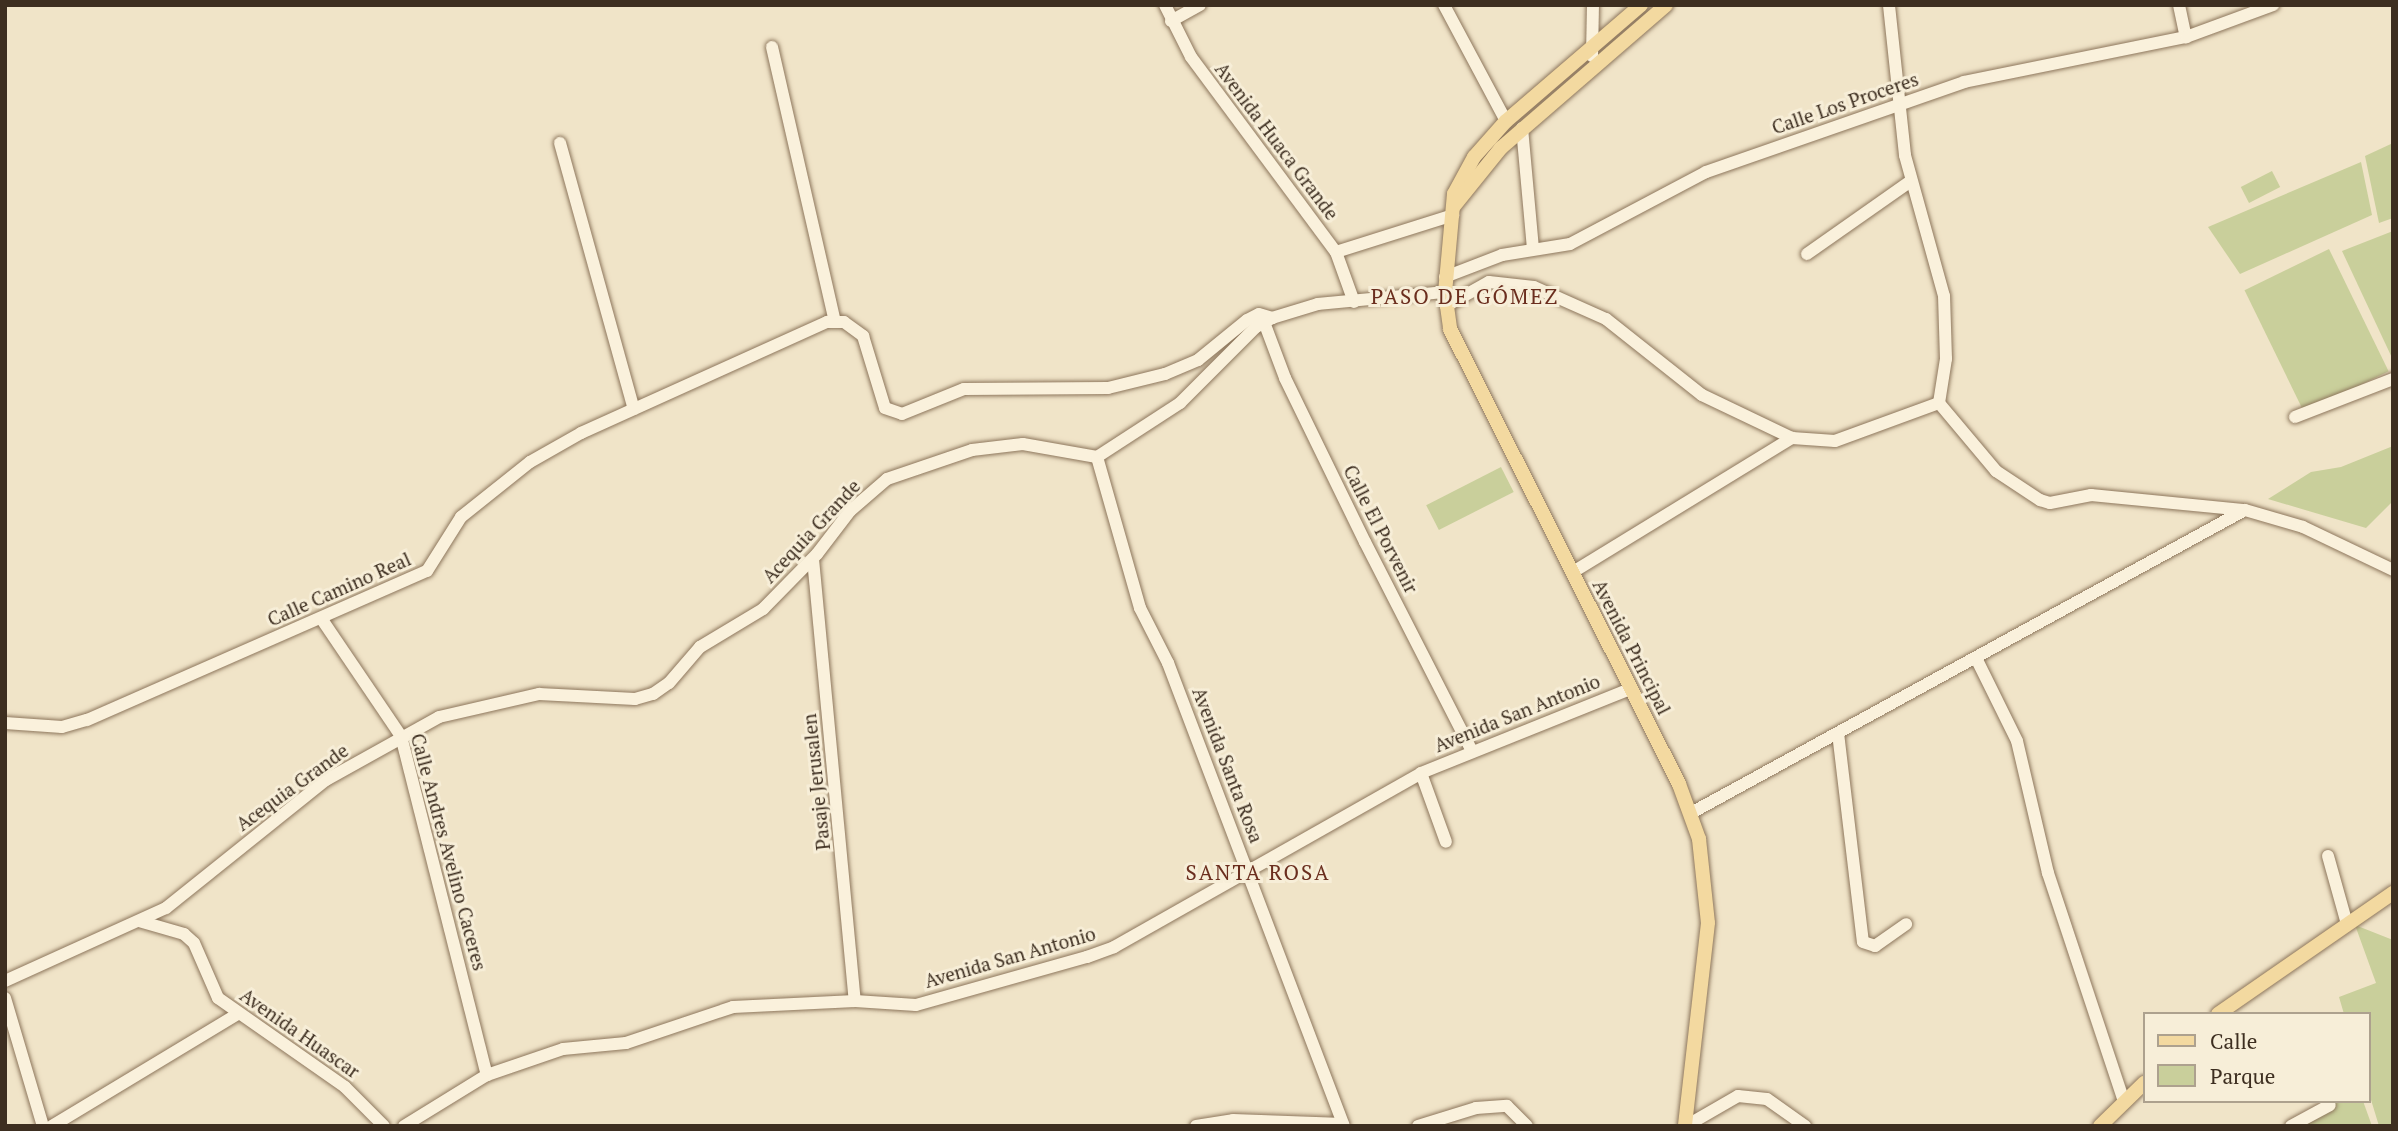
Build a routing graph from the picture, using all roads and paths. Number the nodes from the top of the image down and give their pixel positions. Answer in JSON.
{"nodes":[{"id":1,"x":1165,"y":5,"type":"edge"},
{"id":2,"x":1200,"y":5,"type":"edge"},
{"id":3,"x":1444,"y":5,"type":"edge"},
{"id":4,"x":1593,"y":5,"type":"edge"},
{"id":5,"x":1641,"y":5,"type":"edge"},
{"id":6,"x":1666,"y":5,"type":"edge"},
{"id":7,"x":1889,"y":5,"type":"edge"},
{"id":8,"x":2179,"y":5,"type":"edge"},
{"id":9,"x":2273,"y":5,"type":"edge"},
{"id":10,"x":1171,"y":21,"type":"junction"},
{"id":11,"x":2186,"y":37,"type":"junction"},
{"id":12,"x":772,"y":47,"type":"dead end"},
{"id":13,"x":1591,"y":49,"type":"junction"},
{"id":14,"x":1594,"y":66,"type":"junction"},
{"id":15,"x":1900,"y":105,"type":"junction"},
{"id":16,"x":1506,"y":121,"type":"junction"},
{"id":17,"x":1522,"y":128,"type":"junction"},
{"id":18,"x":560,"y":143,"type":"dead end"},
{"id":19,"x":1911,"y":181,"type":"junction"},
{"id":20,"x":1453,"y":211,"type":"junction"},
{"id":21,"x":1533,"y":249,"type":"junction"},
{"id":22,"x":1336,"y":252,"type":"junction"},
{"id":23,"x":1807,"y":254,"type":"dead end"},
{"id":24,"x":1445,"y":292,"type":"junction"},
{"id":25,"x":1354,"y":302,"type":"junction"},
{"id":26,"x":1268,"y":320,"type":"junction"},
{"id":27,"x":835,"y":321,"type":"junction"},
{"id":28,"x":2393,"y":379,"type":"edge"},
{"id":29,"x":1939,"y":403,"type":"junction"},
{"id":30,"x":634,"y":409,"type":"junction"},
{"id":31,"x":2295,"y":417,"type":"dead end"},
{"id":32,"x":1793,"y":438,"type":"junction"},
{"id":33,"x":1097,"y":457,"type":"junction"},
{"id":34,"x":2245,"y":510,"type":"junction"},
{"id":35,"x":813,"y":559,"type":"junction"},
{"id":36,"x":2393,"y":570,"type":"edge"},
{"id":37,"x":1573,"y":572,"type":"junction"},
{"id":38,"x":321,"y":618,"type":"junction"},
{"id":39,"x":1977,"y":660,"type":"junction"},
{"id":40,"x":1632,"y":688,"type":"junction"},
{"id":41,"x":5,"y":723,"type":"edge"},
{"id":42,"x":1838,"y":733,"type":"junction"},
{"id":43,"x":401,"y":736,"type":"junction"},
{"id":44,"x":1471,"y":749,"type":"junction"},
{"id":45,"x":1421,"y":773,"type":"junction"},
{"id":46,"x":1690,"y":813,"type":"junction"},
{"id":47,"x":1447,"y":842,"type":"dead end"},
{"id":48,"x":2328,"y":856,"type":"dead end"},
{"id":49,"x":1248,"y":870,"type":"junction"},
{"id":50,"x":2393,"y":893,"type":"edge"},
{"id":51,"x":139,"y":921,"type":"junction"},
{"id":52,"x":1906,"y":924,"type":"dead end"},
{"id":53,"x":2347,"y":924,"type":"junction"},
{"id":54,"x":5,"y":981,"type":"edge"},
{"id":55,"x":5,"y":998,"type":"edge"},
{"id":56,"x":855,"y":1001,"type":"junction"},
{"id":57,"x":2221,"y":1012,"type":"edge"},
{"id":58,"x":239,"y":1013,"type":"junction"},
{"id":59,"x":486,"y":1075,"type":"junction"},
{"id":60,"x":2142,"y":1085,"type":"edge"},
{"id":61,"x":2124,"y":1102,"type":"junction"},
{"id":62,"x":2330,"y":1105,"type":"dead end"},
{"id":63,"x":1344,"y":1125,"type":"edge"},
{"id":64,"x":43,"y":1126,"type":"edge"},
{"id":65,"x":52,"y":1126,"type":"edge"},
{"id":66,"x":384,"y":1126,"type":"edge"},
{"id":67,"x":404,"y":1126,"type":"edge"},
{"id":68,"x":1196,"y":1126,"type":"edge"},
{"id":69,"x":1418,"y":1126,"type":"edge"},
{"id":70,"x":1527,"y":1126,"type":"edge"},
{"id":71,"x":1686,"y":1126,"type":"edge"},
{"id":72,"x":1805,"y":1126,"type":"edge"},
{"id":73,"x":2100,"y":1126,"type":"edge"},
{"id":74,"x":2291,"y":1126,"type":"edge"}],
"edges":[{"from":1,"to":10,"type":"street","name":"Avenida Huaca Grande"},
{"from":2,"to":10,"type":"street"},
{"from":3,"to":16,"type":"street"},
{"from":4,"to":13,"type":"street"},
{"from":5,"to":13,"type":"main road","name":"Avenida Principal"},
{"from":6,"to":14,"type":"main road"},
{"from":7,"to":15,"type":"street"},
{"from":8,"to":11,"type":"street"},
{"from":9,"to":11,"type":"street","name":"Calle Los Proceres"},
{"from":10,"to":22,"type":"street","name":"Avenida Huaca Grande"},
{"from":11,"to":15,"type":"street","name":"Calle Los Proceres"},
{"from":12,"to":27,"type":"street"},
{"from":13,"to":14,"type":"street"},
{"from":13,"to":16,"type":"main road","name":"Avenida Principal"},
{"from":14,"to":17,"type":"main road"},
{"from":15,"to":19,"type":"street"},
{"from":15,"to":21,"type":"street","name":"Calle Los Proceres"},
{"from":16,"to":20,"type":"main road","name":"Avenida Principal"},
{"from":17,"to":20,"type":"main road"},
{"from":17,"to":21,"type":"street"},
{"from":18,"to":30,"type":"street"},
{"from":19,"to":23,"type":"street"},
{"from":19,"to":29,"type":"street"},
{"from":20,"to":22,"type":"street"},
{"from":20,"to":24,"type":"main road","name":"Avenida Principal"},
{"from":21,"to":24,"type":"street","name":"Calle Los Proceres"},
{"from":22,"to":25,"type":"street","name":"Avenida Huaca Grande"},
{"from":24,"to":25,"type":"street"},
{"from":24,"to":32,"type":"street"},
{"from":24,"to":37,"type":"main road","name":"Avenida Principal"},
{"from":25,"to":26,"type":"street"},
{"from":26,"to":27,"type":"street"},
{"from":26,"to":33,"type":"street"},
{"from":26,"to":44,"type":"street","name":"Calle El Porvenir"},
{"from":27,"to":30,"type":"street","name":"Calle Camino Real"},
{"from":28,"to":31,"type":"street"},
{"from":29,"to":32,"type":"street"},
{"from":29,"to":34,"type":"street"},
{"from":30,"to":38,"type":"street","name":"Calle Camino Real"},
{"from":32,"to":37,"type":"street"},
{"from":33,"to":35,"type":"street","name":"Acequia Grande"},
{"from":33,"to":49,"type":"street","name":"Avenida Santa Rosa"},
{"from":34,"to":36,"type":"street"},
{"from":34,"to":39,"type":"street"},
{"from":35,"to":43,"type":"street","name":"Acequia Grande"},
{"from":35,"to":56,"type":"street","name":"Pasaje Jerusalen"},
{"from":37,"to":40,"type":"main road","name":"Avenida Principal"},
{"from":38,"to":41,"type":"street","name":"Calle Camino Real"},
{"from":38,"to":43,"type":"street","name":"Calle Andres Avelino Caceres"},
{"from":39,"to":42,"type":"street"},
{"from":39,"to":61,"type":"street"},
{"from":40,"to":44,"type":"street","name":"Avenida San Antonio"},
{"from":40,"to":46,"type":"main road","name":"Avenida Principal"},
{"from":42,"to":46,"type":"street"},
{"from":42,"to":52,"type":"street"},
{"from":43,"to":51,"type":"street","name":"Acequia Grande"},
{"from":43,"to":59,"type":"street","name":"Calle Andres Avelino Caceres"},
{"from":44,"to":45,"type":"street","name":"Avenida San Antonio"},
{"from":45,"to":47,"type":"street"},
{"from":45,"to":49,"type":"street","name":"Avenida San Antonio"},
{"from":46,"to":71,"type":"main road","name":"Avenida Principal"},
{"from":48,"to":53,"type":"street"},
{"from":49,"to":56,"type":"street","name":"Avenida San Antonio"},
{"from":49,"to":63,"type":"street","name":"Avenida Santa Rosa"},
{"from":50,"to":53,"type":"main road"},
{"from":51,"to":54,"type":"street","name":"Acequia Grande"},
{"from":51,"to":58,"type":"street","name":"Avenida Huascar"},
{"from":53,"to":57,"type":"main road"},
{"from":55,"to":64,"type":"street"},
{"from":56,"to":59,"type":"street","name":"Avenida San Antonio"},
{"from":58,"to":65,"type":"street"},
{"from":58,"to":66,"type":"street","name":"Avenida Huascar"},
{"from":59,"to":67,"type":"street","name":"Avenida San Antonio"},
{"from":60,"to":61,"type":"main road"},
{"from":61,"to":73,"type":"main road"},
{"from":62,"to":74,"type":"street"},
{"from":63,"to":68,"type":"street"},
{"from":69,"to":70,"type":"street"},
{"from":71,"to":72,"type":"street"}]}
